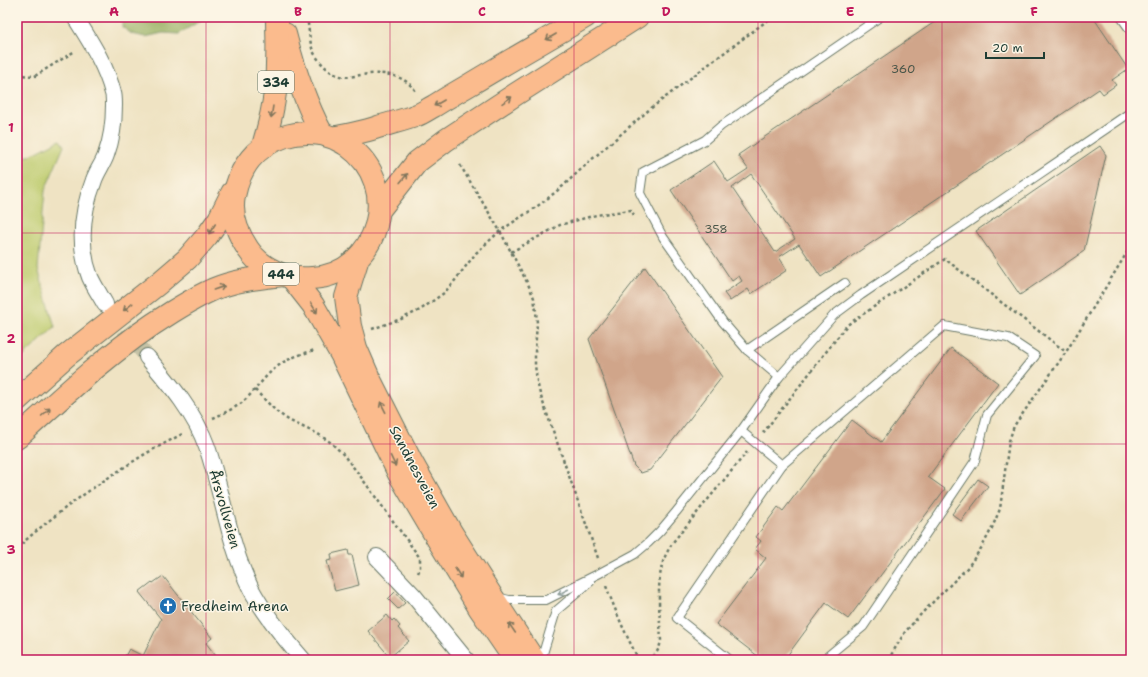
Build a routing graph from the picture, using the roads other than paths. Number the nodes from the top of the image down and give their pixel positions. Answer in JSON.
{"nodes":[{"id":1,"x":75,"y":17,"type":"edge"},
{"id":2,"x":277,"y":17,"type":"edge"},
{"id":3,"x":280,"y":17,"type":"edge"},
{"id":4,"x":585,"y":17,"type":"edge"},
{"id":5,"x":637,"y":17,"type":"edge"},
{"id":6,"x":880,"y":17,"type":"edge"},
{"id":7,"x":1122,"y":17,"type":"edge"},
{"id":8,"x":1131,"y":31,"type":"edge"},
{"id":9,"x":1131,"y":112,"type":"edge"},
{"id":10,"x":327,"y":136,"type":"junction"},
{"id":11,"x":263,"y":146,"type":"junction"},
{"id":12,"x":237,"y":183,"type":"junction"},
{"id":13,"x":380,"y":209,"type":"junction"},
{"id":14,"x":358,"y":258,"type":"junction"},
{"id":15,"x":286,"y":276,"type":"junction"},
{"id":16,"x":845,"y":283,"type":"dead end"},
{"id":17,"x":104,"y":304,"type":"tunnel mouth"},
{"id":18,"x":747,"y":350,"type":"junction"},
{"id":19,"x":147,"y":357,"type":"tunnel mouth"},
{"id":20,"x":779,"y":377,"type":"junction"},
{"id":21,"x":17,"y":400,"type":"edge"},
{"id":22,"x":741,"y":431,"type":"junction"},
{"id":23,"x":17,"y":438,"type":"edge"},
{"id":24,"x":782,"y":465,"type":"junction"},
{"id":25,"x":377,"y":557,"type":"dead end"},
{"id":26,"x":598,"y":574,"type":"junction"},
{"id":27,"x":491,"y":596,"type":"junction"},
{"id":28,"x":303,"y":660,"type":"edge"},
{"id":29,"x":466,"y":660,"type":"edge"},
{"id":30,"x":515,"y":660,"type":"edge"},
{"id":31,"x":534,"y":660,"type":"edge"},
{"id":32,"x":541,"y":660,"type":"edge"},
{"id":33,"x":730,"y":660,"type":"edge"},
{"id":34,"x":823,"y":660,"type":"edge"}],
"edges":[{"from":1,"to":17,"type":"street"},
{"from":2,"to":11,"type":"main road","number":"334","one_way":true},
{"from":3,"to":10,"type":"main road","number":"334"},
{"from":4,"to":10,"type":"main road","number":"444","one_way":true},
{"from":13,"to":5,"type":"main road","number":"444","one_way":true},
{"from":6,"to":18,"type":"lane"},
{"from":7,"to":8,"type":"lane"},
{"from":9,"to":20,"type":"lane"},
{"from":10,"to":11,"type":"main road","number":"444"},
{"from":10,"to":13,"type":"main road","number":"444"},
{"from":11,"to":12,"type":"main road","number":"444"},
{"from":12,"to":15,"type":"main road","number":"444"},
{"from":12,"to":21,"type":"main road","number":"444","one_way":true},
{"from":13,"to":14,"type":"main road","number":"444"},
{"from":14,"to":15,"type":"main road","number":"444"},
{"from":27,"to":14,"type":"main road","name":"Sandnesveien","number":"444","one_way":true},
{"from":23,"to":15,"type":"main road","number":"444","one_way":true},
{"from":15,"to":30,"type":"main road","name":"Sandnesveien","number":"444","one_way":true},
{"from":16,"to":18,"type":"lane"},
{"from":18,"to":20,"type":"lane"},
{"from":19,"to":28,"type":"street","name":"Årsvollveien"},
{"from":20,"to":22,"type":"lane"},
{"from":22,"to":24,"type":"lane"},
{"from":22,"to":26,"type":"lane"},
{"from":24,"to":33,"type":"lane"},
{"from":24,"to":34,"type":"lane"},
{"from":25,"to":29,"type":"street"},
{"from":26,"to":27,"type":"lane","one_way":true},
{"from":26,"to":32,"type":"lane"},
{"from":31,"to":27,"type":"main road","name":"Sandnesveien","number":"444","one_way":true}]}
